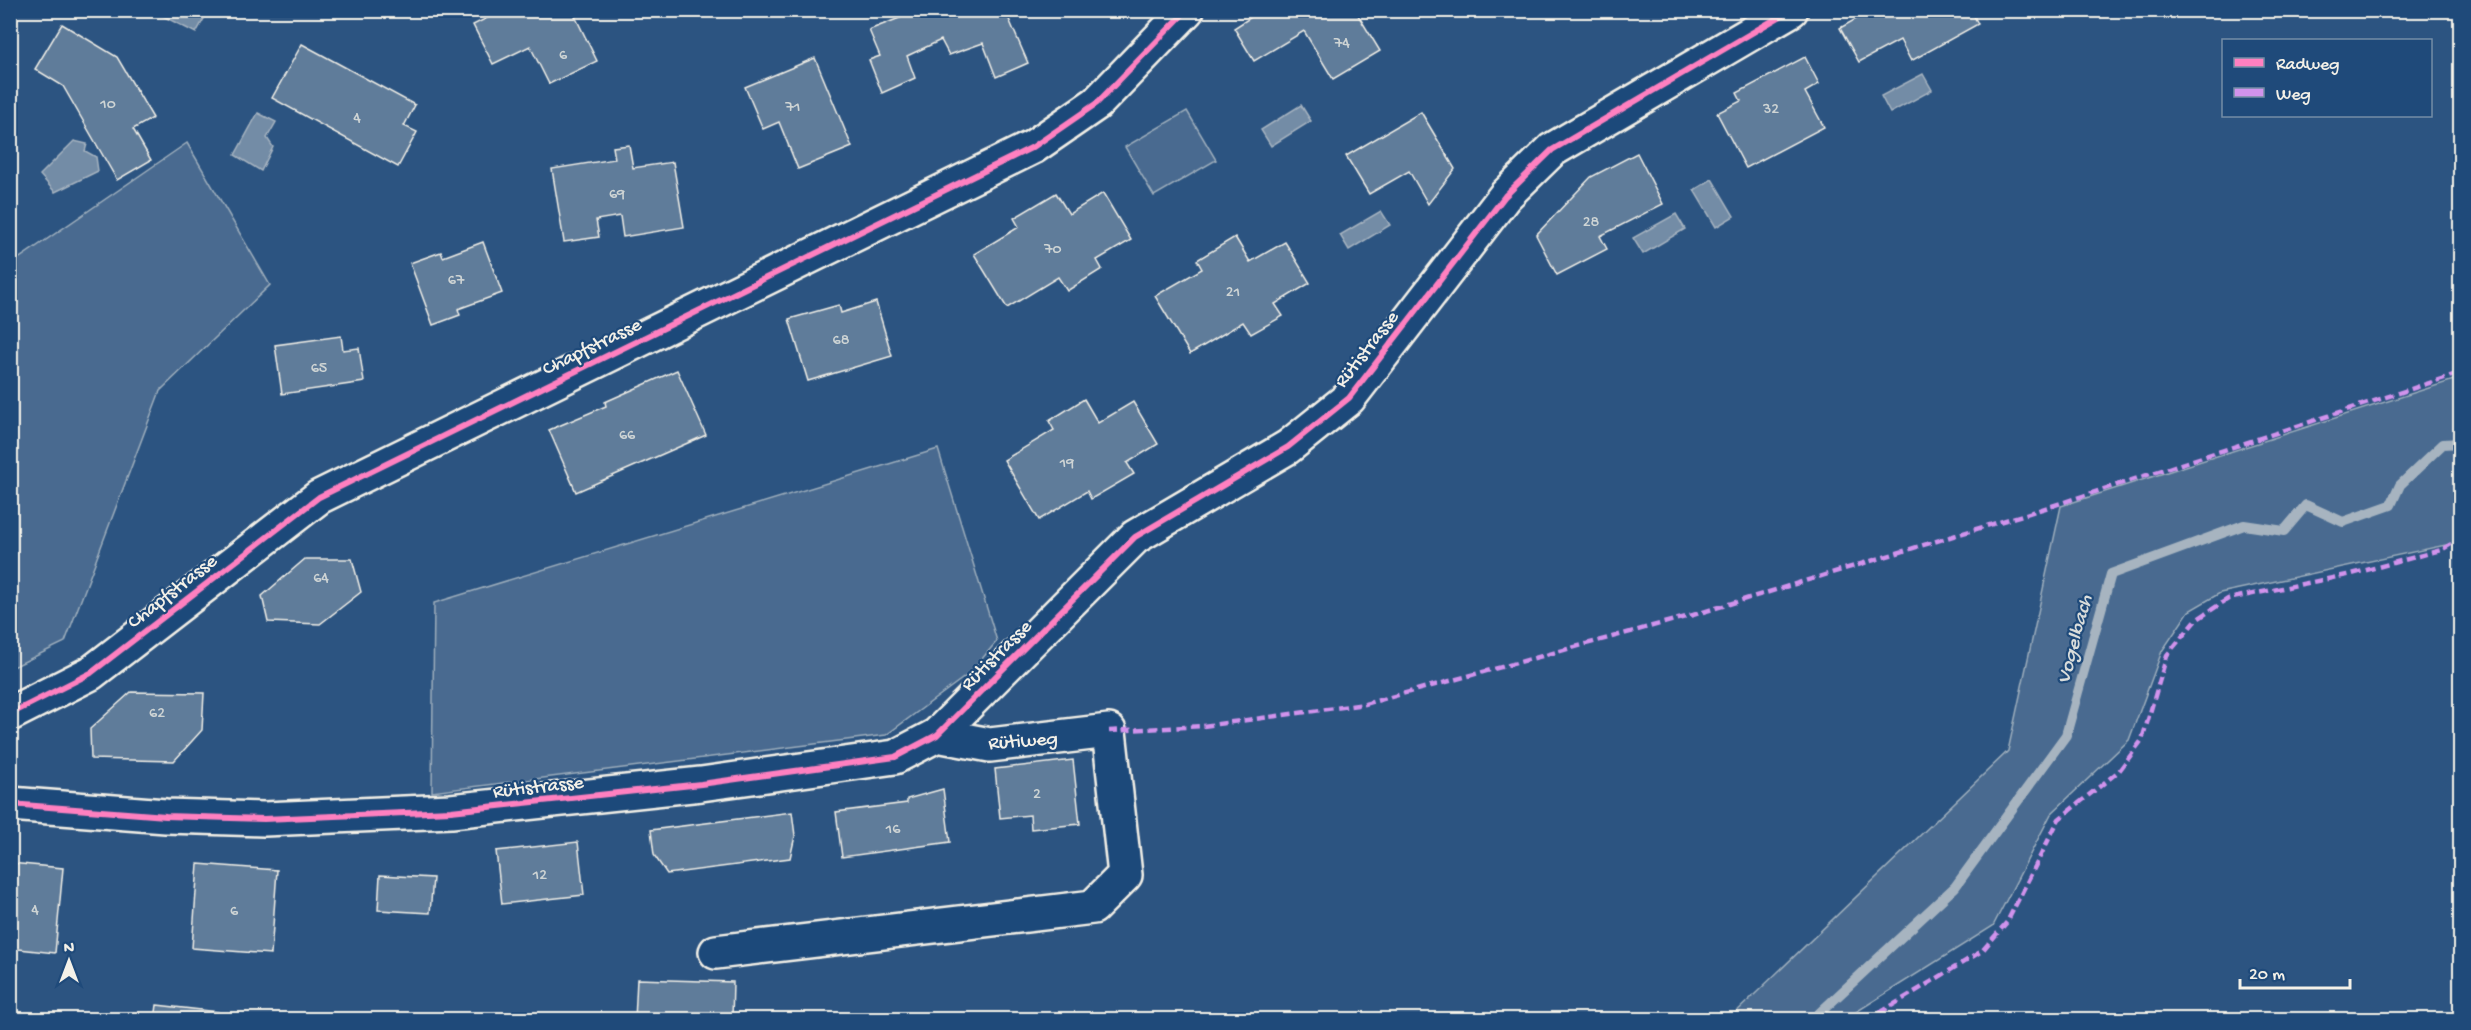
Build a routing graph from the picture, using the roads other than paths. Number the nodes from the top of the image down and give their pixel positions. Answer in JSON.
{"nodes":[{"id":1,"x":1186,"y":10,"type":"edge"},
{"id":2,"x":1791,"y":10,"type":"edge"},
{"id":3,"x":10,"y":714,"type":"edge"},
{"id":4,"x":937,"y":735,"type":"junction"},
{"id":5,"x":10,"y":804,"type":"edge"},
{"id":6,"x":716,"y":952,"type":"dead end"}],
"edges":[{"from":1,"to":3,"type":"street","name":"Chapfstrasse"},
{"from":2,"to":4,"type":"street","name":"Rütistrasse"},
{"from":4,"to":5,"type":"street","name":"Rütistrasse"},
{"from":4,"to":6,"type":"street","name":"Rütiweg"}]}
